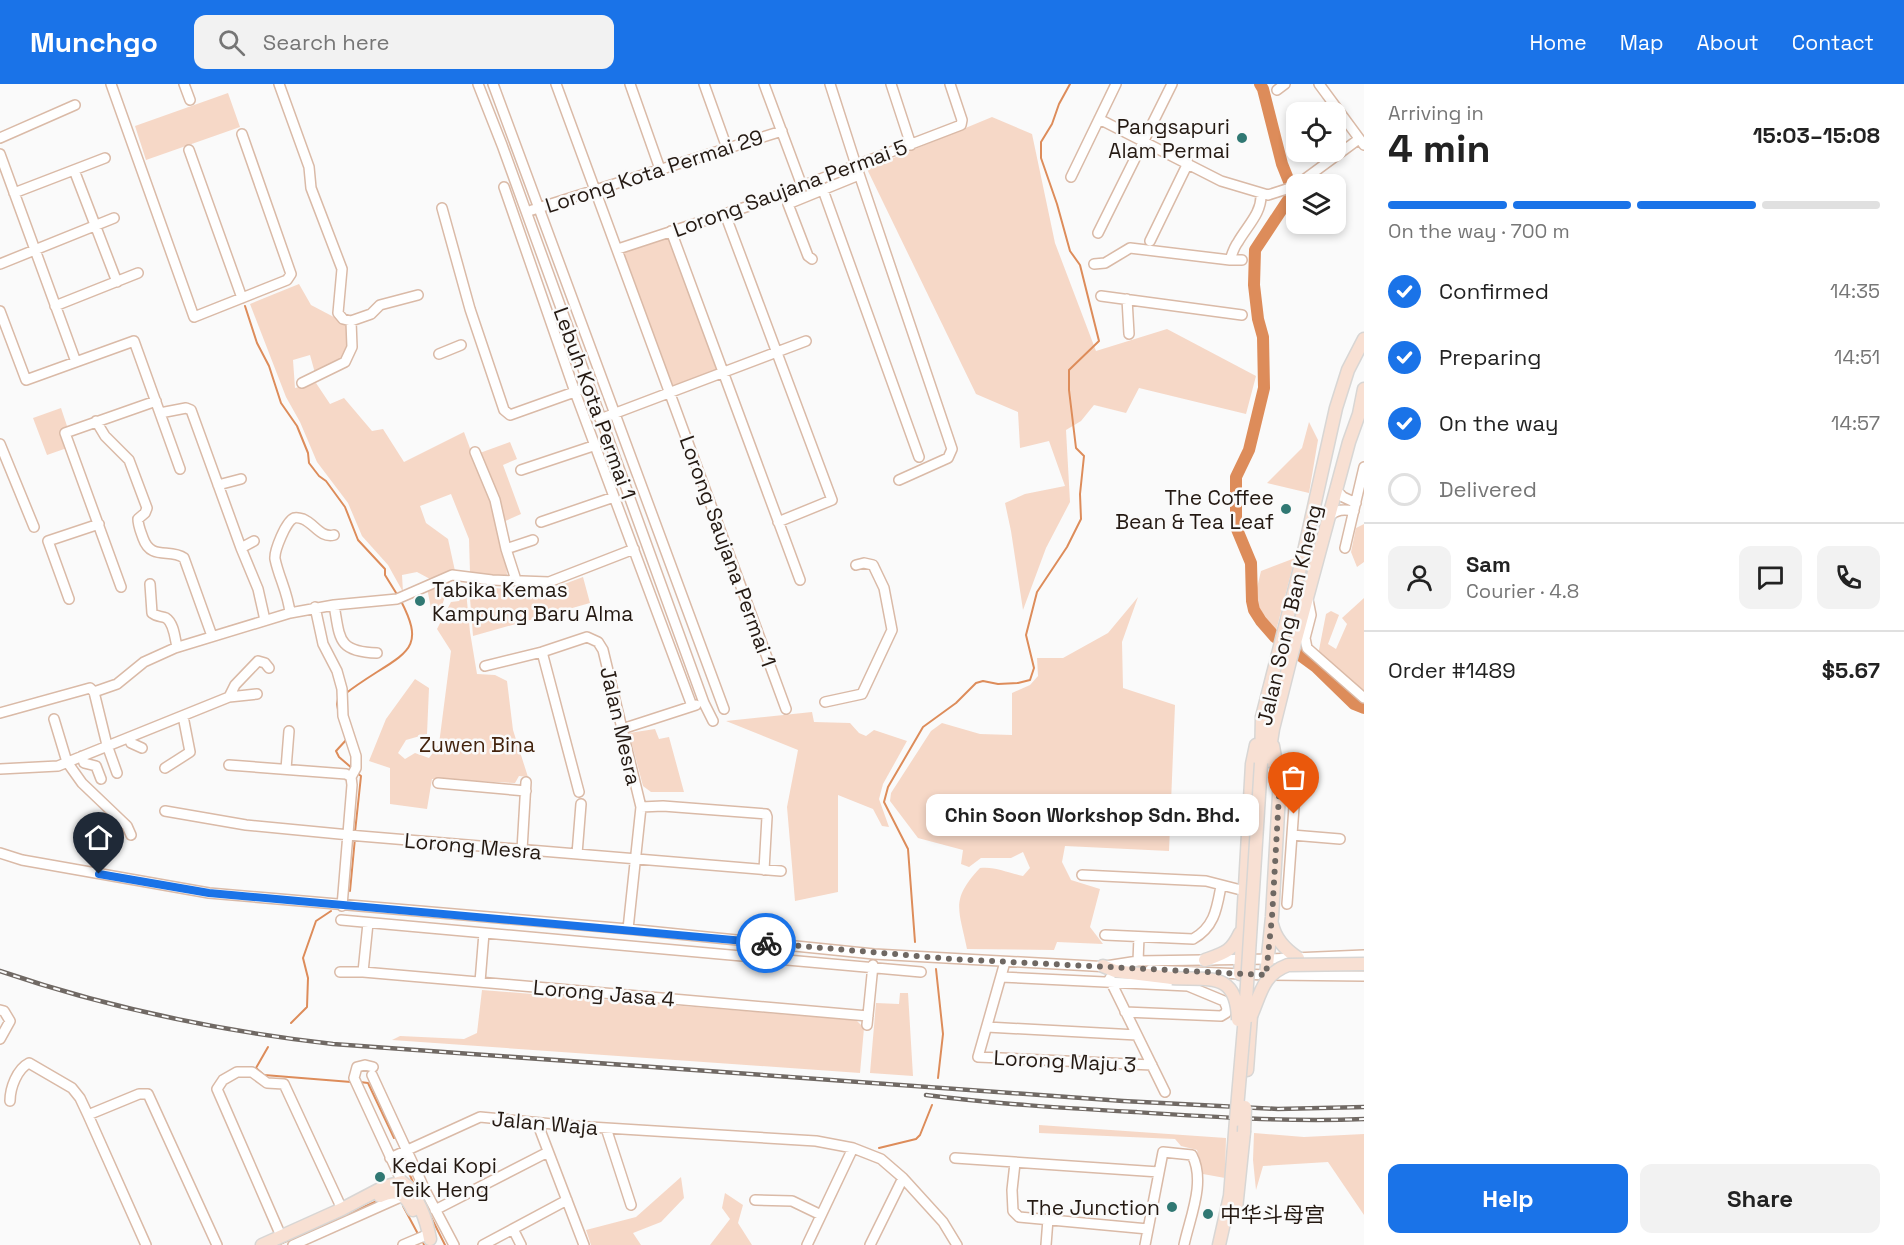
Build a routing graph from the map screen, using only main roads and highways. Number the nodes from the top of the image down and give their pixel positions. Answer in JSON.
{"nodes":[{"id":1,"x":1364,"y":339,"type":"edge"},
{"id":2,"x":1364,"y":389,"type":"edge"},
{"id":3,"x":1336,"y":408,"type":"junction"},
{"id":4,"x":1335,"y":495,"type":"junction"},
{"id":5,"x":1262,"y":717,"type":"junction"},
{"id":6,"x":1272,"y":736,"type":"junction"},
{"id":7,"x":1264,"y":762,"type":"junction"},
{"id":8,"x":1272,"y":917,"type":"junction"},
{"id":9,"x":1244,"y":923,"type":"junction"},
{"id":10,"x":1298,"y":958,"type":"road end"},
{"id":11,"x":1205,"y":960,"type":"road end"},
{"id":12,"x":1364,"y":964,"type":"edge"},
{"id":13,"x":1108,"y":973,"type":"road end"},
{"id":14,"x":1240,"y":974,"type":"road end"},
{"id":15,"x":1266,"y":975,"type":"road end"},
{"id":16,"x":1251,"y":1016,"type":"junction"},
{"id":17,"x":1236,"y":1120,"type":"junction"},
{"id":18,"x":342,"y":1209,"type":"junction"},
{"id":19,"x":1229,"y":1222,"type":"junction"},
{"id":20,"x":425,"y":1240,"type":"edge"},
{"id":21,"x":262,"y":1245,"type":"edge"},
{"id":22,"x":1219,"y":1245,"type":"edge"},
{"id":23,"x":1227,"y":1245,"type":"edge"}],
"edges":[{"from":1,"to":3,"type":"main road","name":"Jalan Song Ban Kheng"},
{"from":2,"to":4,"type":"main road","name":"Jalan Song Ban Kheng"},
{"from":3,"to":4,"type":"main road"},
{"from":3,"to":5,"type":"main road","name":"Jalan Song Ban Kheng"},
{"from":4,"to":6,"type":"main road","name":"Jalan Song Ban Kheng"},
{"from":5,"to":7,"type":"main road","name":"Jalan Song Ban Kheng"},
{"from":5,"to":9,"type":"main road"},
{"from":6,"to":7,"type":"main road","name":"Jalan Song Ban Kheng"},
{"from":6,"to":8,"type":"main road"},
{"from":7,"to":16,"type":"main road","name":"Jalan Song Ban Kheng"},
{"from":7,"to":17,"type":"main road","name":"Jalan Song Ban Kheng","bridge":true},
{"from":8,"to":10,"type":"main road"},
{"from":8,"to":15,"type":"main road"},
{"from":9,"to":11,"type":"main road"},
{"from":9,"to":14,"type":"main road"},
{"from":12,"to":16,"type":"main road","bridge":true},
{"from":13,"to":17,"type":"main road","bridge":true},
{"from":16,"to":19,"type":"main road","name":"Jalan Song Ban Kheng","bridge":true},
{"from":17,"to":19,"type":"main road","name":"Jalan Song Ban Kheng"},
{"from":18,"to":20,"type":"main road"},
{"from":18,"to":20,"type":"main road"},
{"from":18,"to":21,"type":"main road"},
{"from":19,"to":22,"type":"main road"},
{"from":19,"to":23,"type":"main road"}]}
